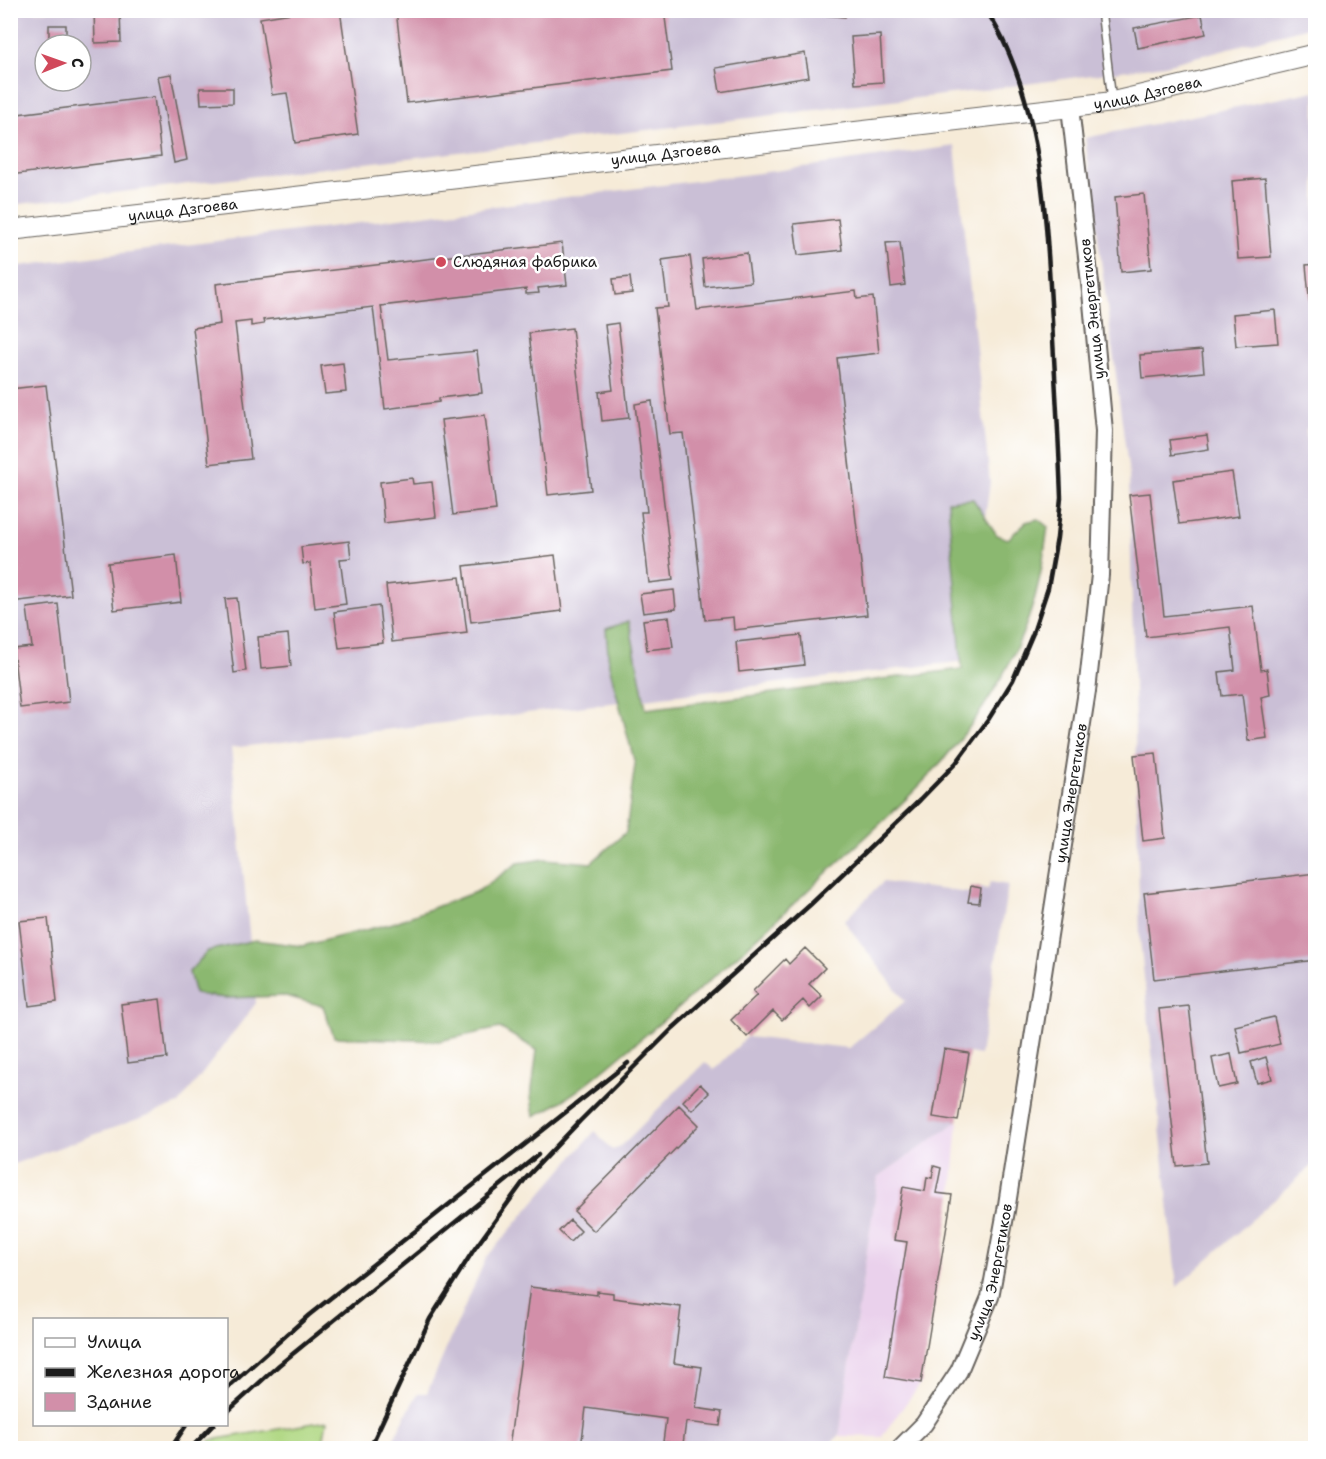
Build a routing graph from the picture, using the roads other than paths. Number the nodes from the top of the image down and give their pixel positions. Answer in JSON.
{"nodes":[{"id":1,"x":1101,"y":10,"type":"edge"},
{"id":2,"x":1316,"y":54,"type":"edge"},
{"id":3,"x":1113,"y":102,"type":"junction"},
{"id":4,"x":1070,"y":106,"type":"junction"},
{"id":5,"x":10,"y":230,"type":"edge"},
{"id":6,"x":900,"y":1449,"type":"edge"}],
"edges":[{"from":1,"to":3,"type":"lane"},
{"from":2,"to":3,"type":"main road","name":"улица Дзгоева"},
{"from":3,"to":4,"type":"main road","name":"улица Дзгоева"},
{"from":4,"to":5,"type":"main road","name":"улица Дзгоева"},
{"from":4,"to":6,"type":"street","name":"улица Энергетиков"}]}
